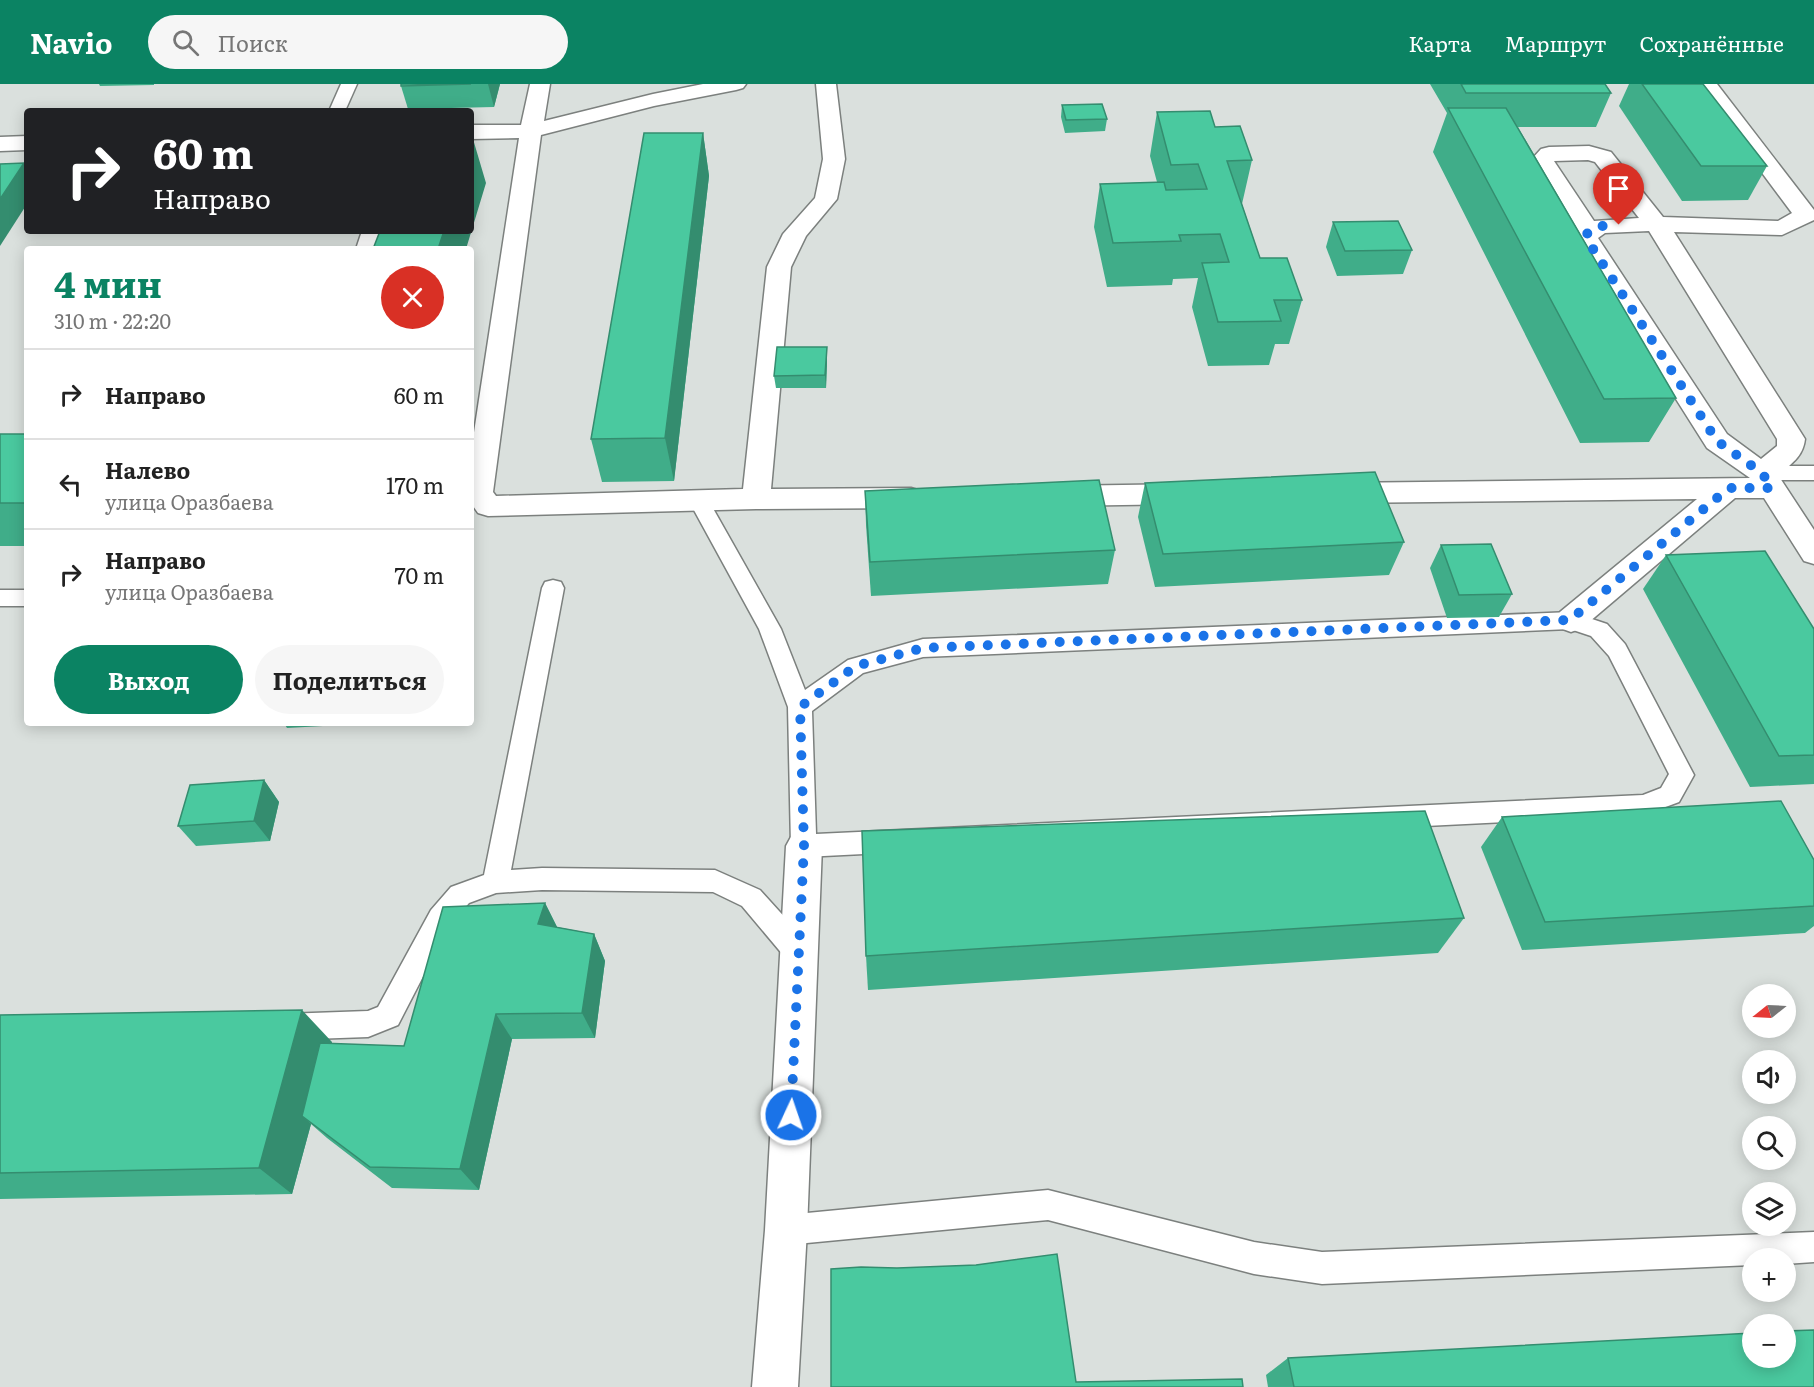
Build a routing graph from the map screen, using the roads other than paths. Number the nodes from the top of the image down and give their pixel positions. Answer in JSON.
{"nodes":[{"id":1,"x":349,"y":84,"type":"edge"},
{"id":2,"x":540,"y":84,"type":"edge"},
{"id":3,"x":736,"y":84,"type":"edge"},
{"id":4,"x":826,"y":84,"type":"edge"},
{"id":5,"x":1706,"y":84,"type":"edge"},
{"id":6,"x":338,"y":108,"type":"edge"},
{"id":7,"x":531,"y":131,"type":"junction"},
{"id":8,"x":474,"y":132,"type":"edge"},
{"id":9,"x":24,"y":143,"type":"edge"},
{"id":10,"x":0,"y":144,"type":"edge"},
{"id":11,"x":1654,"y":224,"type":"junction"},
{"id":12,"x":1595,"y":228,"type":"junction"},
{"id":13,"x":1814,"y":473,"type":"edge"},
{"id":14,"x":1767,"y":480,"type":"junction"},
{"id":15,"x":1729,"y":488,"type":"junction"},
{"id":16,"x":1314,"y":493,"type":"edge"},
{"id":17,"x":1219,"y":494,"type":"edge"},
{"id":18,"x":1029,"y":496,"type":"edge"},
{"id":19,"x":934,"y":497,"type":"edge"},
{"id":20,"x":756,"y":499,"type":"junction"},
{"id":21,"x":699,"y":501,"type":"junction"},
{"id":22,"x":1814,"y":553,"type":"edge"},
{"id":23,"x":553,"y":588,"type":"dead end"},
{"id":24,"x":0,"y":598,"type":"edge"},
{"id":25,"x":24,"y":598,"type":"edge"},
{"id":26,"x":1570,"y":620,"type":"junction"},
{"id":27,"x":800,"y":707,"type":"junction"},
{"id":28,"x":804,"y":846,"type":"junction"},
{"id":29,"x":496,"y":882,"type":"junction"},
{"id":30,"x":799,"y":953,"type":"junction"},
{"id":31,"x":261,"y":1028,"type":"edge"},
{"id":32,"x":786,"y":1230,"type":"junction"},
{"id":33,"x":1814,"y":1247,"type":"edge"},
{"id":34,"x":776,"y":1387,"type":"edge"}],
"edges":[{"from":1,"to":6,"type":"lane"},
{"from":2,"to":7,"type":"street"},
{"from":3,"to":7,"type":"street"},
{"from":4,"to":20,"type":"street"},
{"from":5,"to":11,"type":"street"},
{"from":7,"to":8,"type":"street"},
{"from":7,"to":21,"type":"street"},
{"from":9,"to":10,"type":"street"},
{"from":11,"to":12,"type":"street"},
{"from":11,"to":12,"type":"street"},
{"from":11,"to":14,"type":"street"},
{"from":12,"to":14,"type":"street"},
{"from":13,"to":14,"type":"lane"},
{"from":14,"to":15,"type":"street"},
{"from":14,"to":22,"type":"street"},
{"from":15,"to":16,"type":"street"},
{"from":15,"to":26,"type":"street"},
{"from":17,"to":18,"type":"street"},
{"from":19,"to":20,"type":"street"},
{"from":20,"to":21,"type":"street"},
{"from":21,"to":27,"type":"lane"},
{"from":23,"to":29,"type":"lane"},
{"from":24,"to":25,"type":"lane"},
{"from":26,"to":27,"type":"lane"},
{"from":26,"to":28,"type":"lane"},
{"from":27,"to":28,"type":"lane"},
{"from":28,"to":30,"type":"street"},
{"from":29,"to":30,"type":"lane"},
{"from":29,"to":31,"type":"lane"},
{"from":30,"to":32,"type":"street"},
{"from":32,"to":33,"type":"lane"},
{"from":32,"to":34,"type":"street"}]}
